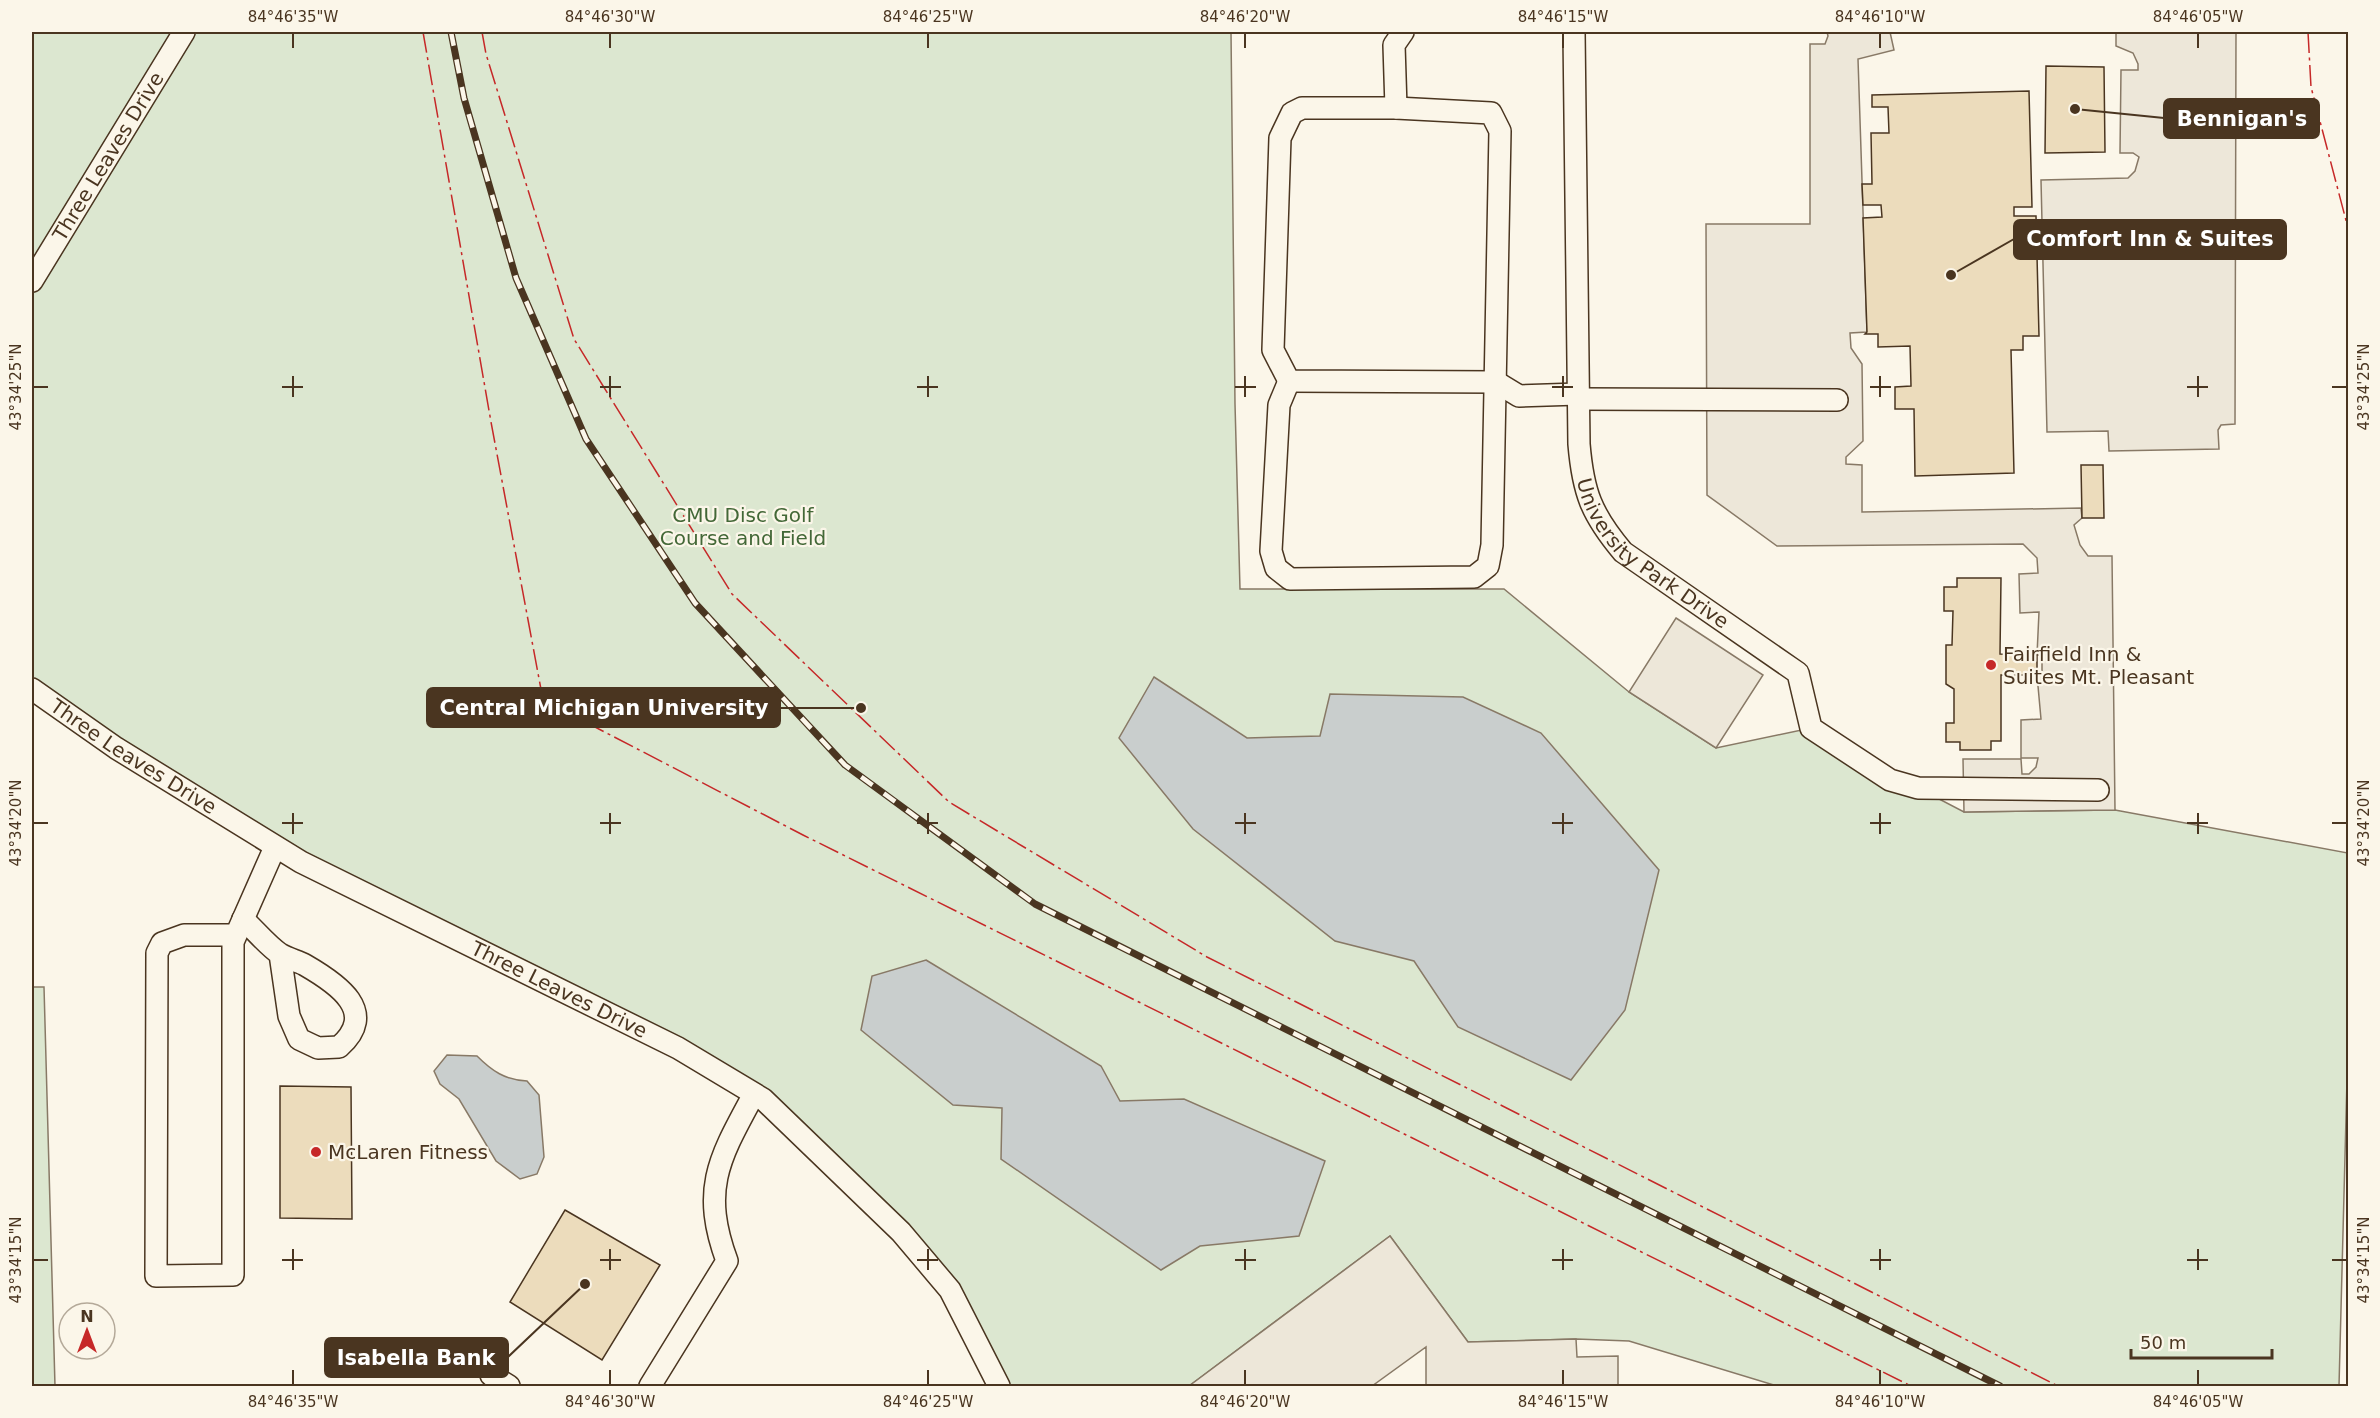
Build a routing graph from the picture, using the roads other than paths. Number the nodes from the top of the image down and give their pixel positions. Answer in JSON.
{"nodes":[{"id":1,"x":184,"y":32,"type":"edge"},
{"id":2,"x":1403,"y":32,"type":"edge"},
{"id":3,"x":1574,"y":32,"type":"edge"},
{"id":4,"x":1396,"y":108,"type":"junction"},
{"id":5,"x":32,"y":282,"type":"edge"},
{"id":6,"x":1289,"y":381,"type":"junction"},
{"id":7,"x":1496,"y":382,"type":"junction"},
{"id":8,"x":1578,"y":397,"type":"junction"},
{"id":9,"x":1837,"y":400,"type":"dead end"},
{"id":10,"x":32,"y":689,"type":"edge"},
{"id":11,"x":2098,"y":790,"type":"dead end"},
{"id":12,"x":275,"y":847,"type":"junction"},
{"id":13,"x":239,"y":927,"type":"junction"},
{"id":14,"x":280,"y":954,"type":"junction"},
{"id":15,"x":754,"y":1094,"type":"junction"},
{"id":16,"x":650,"y":1386,"type":"edge"},
{"id":17,"x":999,"y":1386,"type":"edge"}],
"edges":[{"from":1,"to":5,"type":"street","name":"Three Leaves Drive"},
{"from":2,"to":4,"type":"street"},
{"from":3,"to":8,"type":"street","name":"University Park Drive"},
{"from":4,"to":6,"type":"street"},
{"from":4,"to":7,"type":"street"},
{"from":6,"to":7,"type":"street"},
{"from":6,"to":7,"type":"street"},
{"from":7,"to":8,"type":"street"},
{"from":8,"to":9,"type":"street"},
{"from":8,"to":11,"type":"street","name":"University Park Drive"},
{"from":10,"to":12,"type":"street","name":"Three Leaves Drive"},
{"from":12,"to":13,"type":"street"},
{"from":12,"to":15,"type":"street","name":"Three Leaves Drive"},
{"from":13,"to":13,"type":"street"},
{"from":13,"to":14,"type":"street"},
{"from":14,"to":14,"type":"street"},
{"from":15,"to":16,"type":"street"},
{"from":15,"to":17,"type":"street","name":"Three Leaves Drive"}]}
